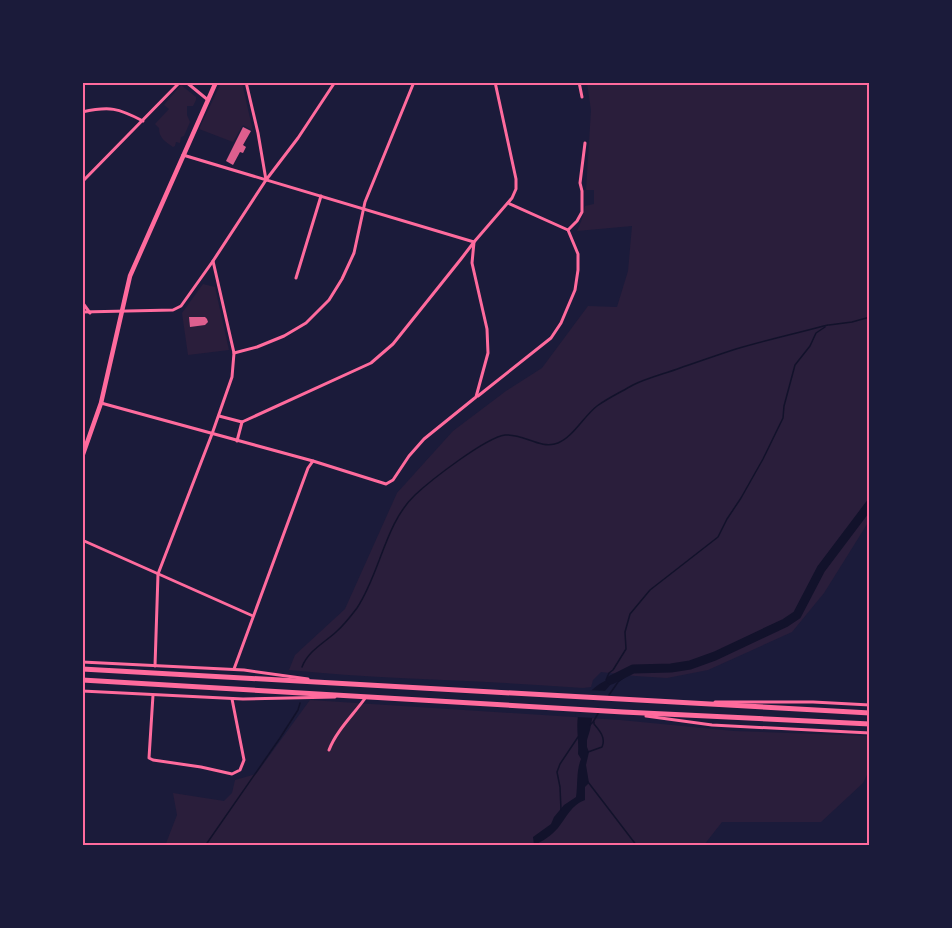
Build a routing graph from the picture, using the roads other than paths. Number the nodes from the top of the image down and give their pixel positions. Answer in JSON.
{"nodes":[{"id":1,"x":180,"y":82,"type":"edge"},
{"id":2,"x":186,"y":82,"type":"edge"},
{"id":3,"x":216,"y":82,"type":"edge"},
{"id":4,"x":246,"y":82,"type":"edge"},
{"id":5,"x":335,"y":82,"type":"edge"},
{"id":6,"x":414,"y":82,"type":"edge"},
{"id":7,"x":495,"y":82,"type":"edge"},
{"id":8,"x":579,"y":82,"type":"edge"},
{"id":9,"x":582,"y":97,"type":"dead end"},
{"id":10,"x":208,"y":100,"type":"junction"},
{"id":11,"x":82,"y":112,"type":"edge"},
{"id":12,"x":143,"y":121,"type":"junction"},
{"id":13,"x":585,"y":143,"type":"dead end"},
{"id":14,"x":183,"y":155,"type":"junction"},
{"id":15,"x":266,"y":180,"type":"junction"},
{"id":16,"x":82,"y":182,"type":"edge"},
{"id":17,"x":322,"y":196,"type":"junction"},
{"id":18,"x":508,"y":203,"type":"junction"},
{"id":19,"x":364,"y":208,"type":"junction"},
{"id":20,"x":568,"y":230,"type":"junction"},
{"id":21,"x":474,"y":242,"type":"junction"},
{"id":22,"x":213,"y":261,"type":"junction"},
{"id":23,"x":296,"y":278,"type":"dead end"},
{"id":24,"x":82,"y":302,"type":"edge"},
{"id":25,"x":82,"y":312,"type":"edge"},
{"id":26,"x":121,"y":312,"type":"junction"},
{"id":27,"x":90,"y":313,"type":"junction"},
{"id":28,"x":234,"y":353,"type":"junction"},
{"id":29,"x":476,"y":397,"type":"junction"},
{"id":30,"x":101,"y":404,"type":"junction"},
{"id":31,"x":219,"y":416,"type":"junction"},
{"id":32,"x":242,"y":422,"type":"junction"},
{"id":33,"x":212,"y":434,"type":"junction"},
{"id":34,"x":237,"y":441,"type":"junction"},
{"id":35,"x":82,"y":457,"type":"edge"},
{"id":36,"x":313,"y":461,"type":"junction"},
{"id":37,"x":82,"y":540,"type":"edge"},
{"id":38,"x":158,"y":574,"type":"junction"},
{"id":39,"x":253,"y":616,"type":"junction"},
{"id":40,"x":82,"y":662,"type":"edge"},
{"id":41,"x":155,"y":666,"type":"junction"},
{"id":42,"x":82,"y":669,"type":"edge"},
{"id":43,"x":234,"y":670,"type":"junction"},
{"id":44,"x":82,"y":680,"type":"edge"},
{"id":45,"x":339,"y":684,"type":"junction"},
{"id":46,"x":82,"y":691,"type":"edge"},
{"id":47,"x":153,"y":695,"type":"junction"},
{"id":48,"x":364,"y":697,"type":"junction"},
{"id":49,"x":232,"y":699,"type":"junction"},
{"id":50,"x":660,"y":701,"type":"junction"},
{"id":51,"x":870,"y":705,"type":"edge"},
{"id":52,"x":623,"y":712,"type":"junction"},
{"id":53,"x":870,"y":713,"type":"edge"},
{"id":54,"x":870,"y":724,"type":"edge"},
{"id":55,"x":870,"y":733,"type":"edge"},
{"id":56,"x":329,"y":750,"type":"dead end"}],
"edges":[{"from":1,"to":12,"type":"street"},
{"from":2,"to":10,"type":"street"},
{"from":3,"to":10,"type":"main road"},
{"from":4,"to":15,"type":"street"},
{"from":5,"to":15,"type":"street"},
{"from":6,"to":19,"type":"street"},
{"from":7,"to":18,"type":"street"},
{"from":8,"to":9,"type":"street"},
{"from":10,"to":14,"type":"main road"},
{"from":11,"to":12,"type":"street"},
{"from":12,"to":16,"type":"street"},
{"from":13,"to":20,"type":"street"},
{"from":14,"to":15,"type":"street"},
{"from":14,"to":26,"type":"main road"},
{"from":15,"to":17,"type":"street"},
{"from":15,"to":22,"type":"street"},
{"from":17,"to":19,"type":"street"},
{"from":17,"to":23,"type":"street"},
{"from":18,"to":20,"type":"street"},
{"from":18,"to":21,"type":"street"},
{"from":19,"to":21,"type":"street"},
{"from":19,"to":28,"type":"street"},
{"from":20,"to":29,"type":"street"},
{"from":21,"to":29,"type":"street"},
{"from":21,"to":32,"type":"street"},
{"from":22,"to":26,"type":"street"},
{"from":22,"to":28,"type":"street"},
{"from":24,"to":27,"type":"street"},
{"from":25,"to":27,"type":"street"},
{"from":26,"to":27,"type":"street"},
{"from":26,"to":30,"type":"main road"},
{"from":28,"to":31,"type":"street"},
{"from":29,"to":36,"type":"street"},
{"from":30,"to":33,"type":"street"},
{"from":30,"to":35,"type":"main road"},
{"from":31,"to":32,"type":"street"},
{"from":31,"to":33,"type":"street"},
{"from":32,"to":34,"type":"street"},
{"from":33,"to":34,"type":"street"},
{"from":33,"to":38,"type":"street"},
{"from":34,"to":36,"type":"street"},
{"from":36,"to":39,"type":"street"},
{"from":37,"to":38,"type":"street"},
{"from":38,"to":39,"type":"street"},
{"from":38,"to":41,"type":"street"},
{"from":39,"to":43,"type":"street"},
{"from":40,"to":41,"type":"street"},
{"from":41,"to":43,"type":"street"},
{"from":42,"to":45,"type":"highway"},
{"from":43,"to":45,"type":"street"},
{"from":44,"to":48,"type":"highway"},
{"from":45,"to":50,"type":"highway"},
{"from":46,"to":47,"type":"street"},
{"from":47,"to":49,"type":"street"},
{"from":47,"to":49,"type":"street"},
{"from":48,"to":49,"type":"street"},
{"from":48,"to":52,"type":"highway"},
{"from":48,"to":56,"type":"street"},
{"from":50,"to":51,"type":"street"},
{"from":50,"to":53,"type":"highway"},
{"from":52,"to":54,"type":"highway"},
{"from":52,"to":55,"type":"street"}]}
